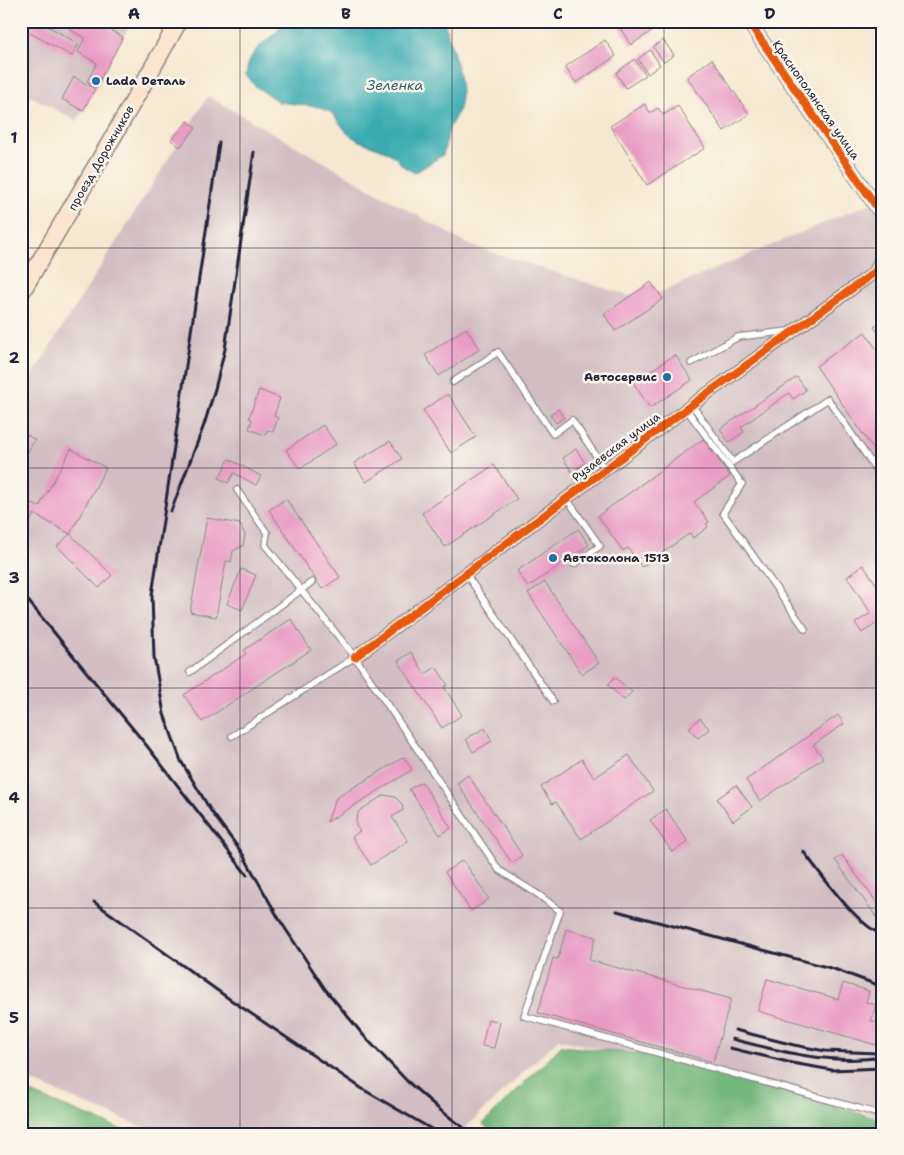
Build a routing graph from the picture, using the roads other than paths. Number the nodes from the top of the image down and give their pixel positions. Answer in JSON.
{"nodes":[{"id":1,"x":179,"y":21,"type":"edge"},
{"id":2,"x":748,"y":21,"type":"edge"},
{"id":3,"x":882,"y":219,"type":"edge"},
{"id":4,"x":883,"y":252,"type":"edge"},
{"id":5,"x":21,"y":293,"type":"edge"},
{"id":6,"x":793,"y":330,"type":"junction"},
{"id":7,"x":691,"y":362,"type":"dead end"},
{"id":8,"x":453,"y":382,"type":"dead end"},
{"id":9,"x":689,"y":407,"type":"junction"},
{"id":10,"x":605,"y":469,"type":"junction"},
{"id":11,"x":883,"y":480,"type":"edge"},
{"id":12,"x":237,"y":490,"type":"dead end"},
{"id":13,"x":567,"y":498,"type":"junction"},
{"id":14,"x":574,"y":564,"type":"dead end"},
{"id":15,"x":466,"y":574,"type":"junction"},
{"id":16,"x":312,"y":582,"type":"dead end"},
{"id":17,"x":301,"y":590,"type":"junction"},
{"id":18,"x":804,"y":629,"type":"dead end"},
{"id":19,"x":355,"y":657,"type":"junction"},
{"id":20,"x":190,"y":672,"type":"dead end"},
{"id":21,"x":553,"y":702,"type":"dead end"},
{"id":22,"x":232,"y":736,"type":"dead end"},
{"id":23,"x":883,"y":1115,"type":"edge"}],
"edges":[{"from":1,"to":5,"type":"main road","name":"проезд Дорожников"},
{"from":2,"to":3,"type":"street","name":"Краснополянская улица"},
{"from":4,"to":6,"type":"street","name":"Рузаевская улица"},
{"from":6,"to":7,"type":"lane"},
{"from":6,"to":9,"type":"street","name":"Рузаевская улица"},
{"from":8,"to":10,"type":"lane"},
{"from":9,"to":10,"type":"street","name":"Рузаевская улица"},
{"from":9,"to":11,"type":"lane"},
{"from":9,"to":18,"type":"lane"},
{"from":10,"to":13,"type":"street","name":"Рузаевская улица"},
{"from":12,"to":17,"type":"lane"},
{"from":13,"to":14,"type":"lane"},
{"from":13,"to":15,"type":"street","name":"Рузаевская улица"},
{"from":15,"to":19,"type":"street","name":"Рузаевская улица"},
{"from":15,"to":21,"type":"lane"},
{"from":16,"to":17,"type":"lane"},
{"from":17,"to":19,"type":"lane"},
{"from":17,"to":20,"type":"lane"},
{"from":19,"to":22,"type":"lane"},
{"from":19,"to":23,"type":"lane"}]}
